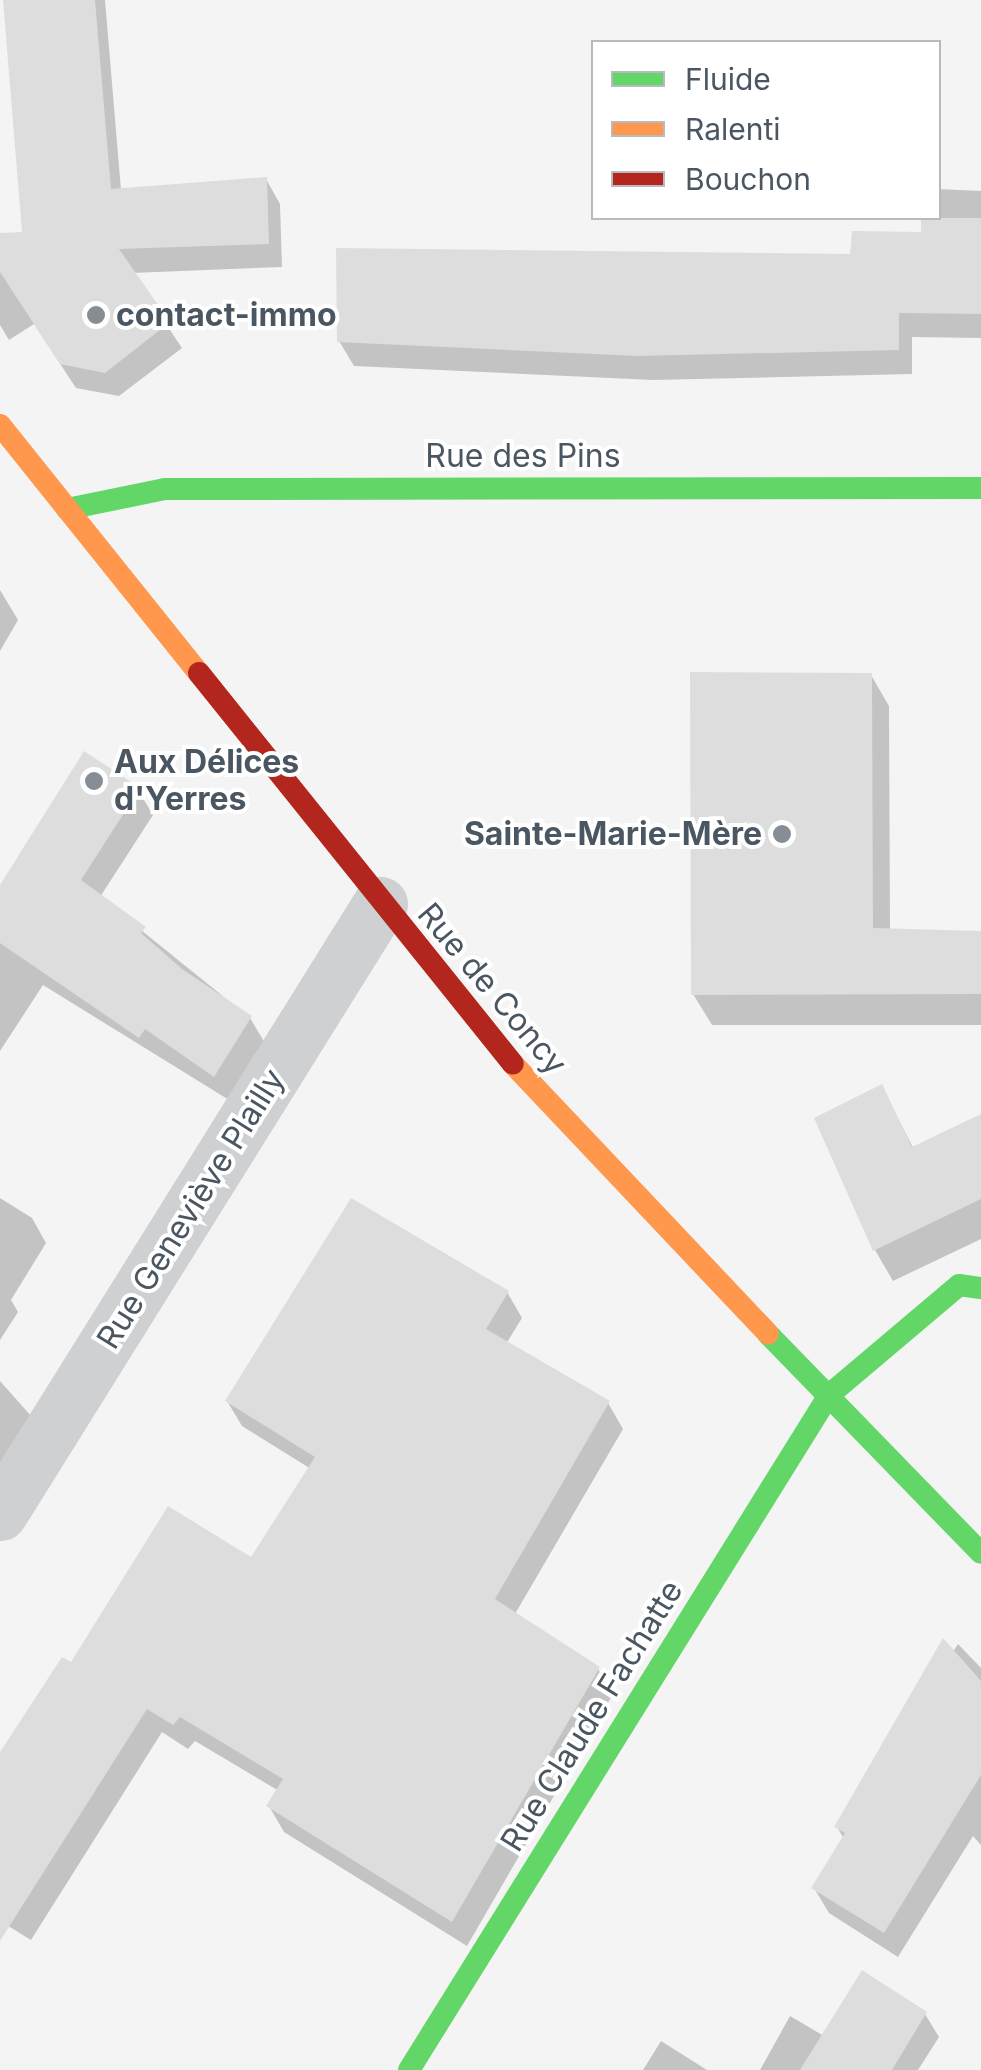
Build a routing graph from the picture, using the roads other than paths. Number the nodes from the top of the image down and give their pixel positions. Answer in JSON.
{"nodes":[{"id":1,"x":0,"y":425,"type":"edge"},
{"id":2,"x":981,"y":488,"type":"edge"},
{"id":3,"x":67,"y":509,"type":"junction"},
{"id":4,"x":380,"y":904,"type":"junction"},
{"id":5,"x":981,"y":1288,"type":"edge"},
{"id":6,"x":829,"y":1395,"type":"junction"},
{"id":7,"x":0,"y":1514,"type":"edge"},
{"id":8,"x":981,"y":1553,"type":"edge"},
{"id":9,"x":409,"y":2070,"type":"edge"}],
"edges":[{"from":1,"to":3,"type":"street","name":"Rue de Concy"},
{"from":2,"to":3,"type":"street","name":"Rue des Pins"},
{"from":3,"to":4,"type":"street","name":"Rue de Concy"},
{"from":4,"to":6,"type":"street","name":"Rue de Concy"},
{"from":4,"to":7,"type":"street","name":"Rue Geneviève Plailly"},
{"from":5,"to":6,"type":"street","name":"Rue Claude Fachatte"},
{"from":6,"to":8,"type":"street","name":"Rue de Concy"},
{"from":6,"to":9,"type":"street","name":"Rue Claude Fachatte"}]}
